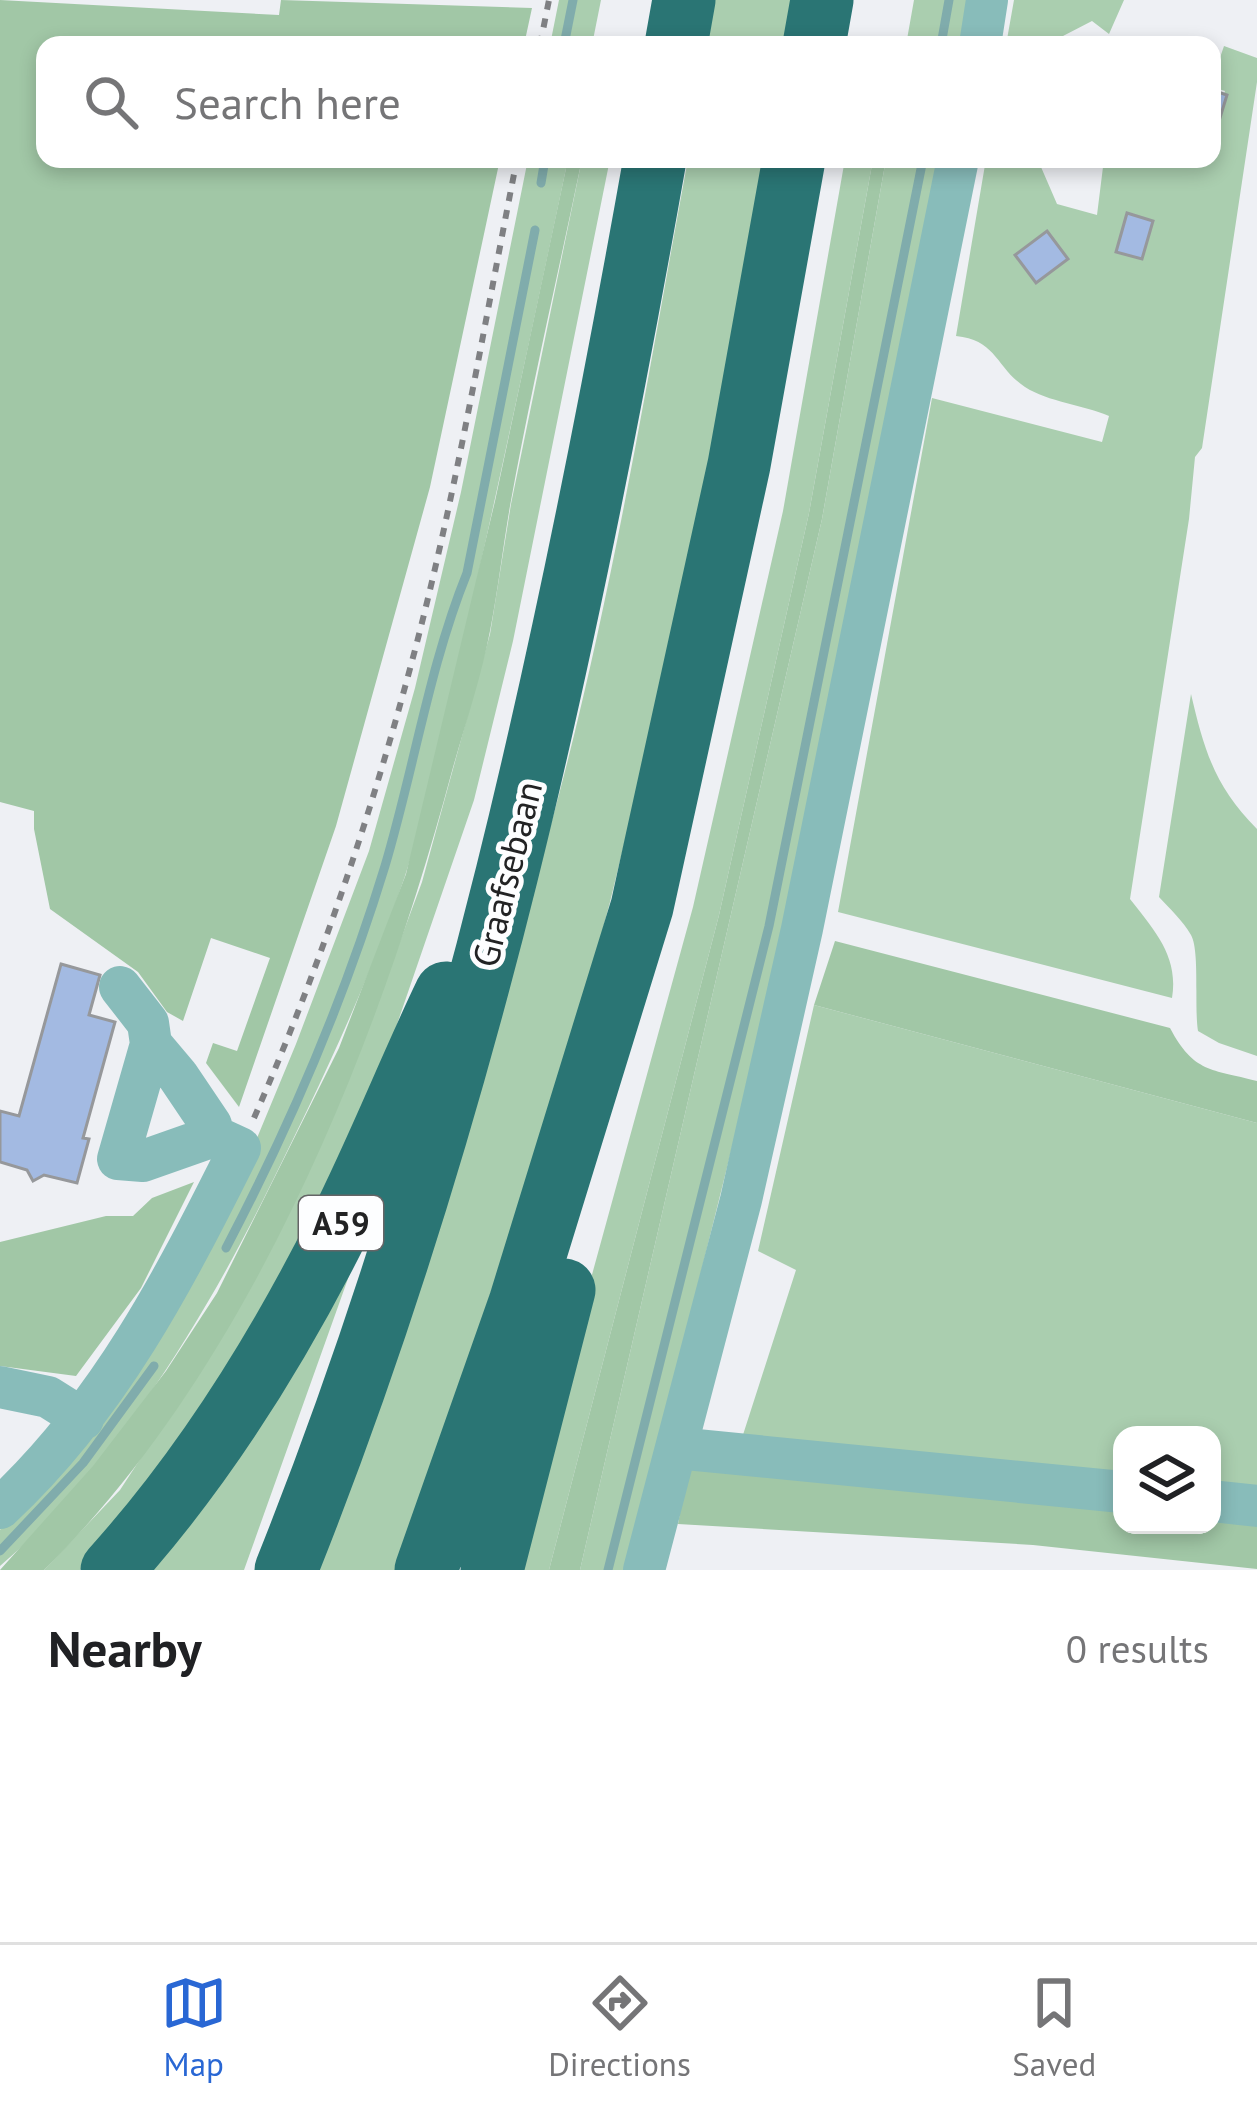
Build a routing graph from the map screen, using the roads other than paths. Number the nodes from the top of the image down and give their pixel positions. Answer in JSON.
{"nodes":[{"id":1,"x":684,"y":0,"type":"edge"},
{"id":2,"x":822,"y":0,"type":"edge"},
{"id":3,"x":987,"y":0,"type":"edge"},
{"id":4,"x":678,"y":36,"type":"edge"},
{"id":5,"x":816,"y":36,"type":"edge"},
{"id":6,"x":981,"y":36,"type":"edge"},
{"id":7,"x":653,"y":168,"type":"edge"},
{"id":8,"x":792,"y":168,"type":"edge"},
{"id":9,"x":956,"y":168,"type":"edge"},
{"id":10,"x":517,"y":845,"type":"junction"},
{"id":11,"x":642,"y":907,"type":"junction"},
{"id":12,"x":120,"y":987,"type":"dead end"},
{"id":13,"x":151,"y":1044,"type":"junction"},
{"id":14,"x":227,"y":1142,"type":"junction"},
{"id":15,"x":0,"y":1387,"type":"edge"},
{"id":16,"x":82,"y":1418,"type":"junction"},
{"id":17,"x":676,"y":1448,"type":"junction"},
{"id":18,"x":1113,"y":1491,"type":"edge"},
{"id":19,"x":1221,"y":1502,"type":"edge"},
{"id":20,"x":1257,"y":1506,"type":"edge"},
{"id":21,"x":0,"y":1508,"type":"edge"},
{"id":22,"x":112,"y":1570,"type":"edge"},
{"id":23,"x":286,"y":1570,"type":"edge"},
{"id":24,"x":426,"y":1570,"type":"edge"},
{"id":25,"x":492,"y":1570,"type":"edge"},
{"id":26,"x":644,"y":1570,"type":"edge"}],
"edges":[{"from":1,"to":4,"type":"highway"},
{"from":2,"to":5,"type":"highway"},
{"from":3,"to":6,"type":"street"},
{"from":7,"to":10,"type":"highway","name":"Graafsebaan","number":"A59"},
{"from":8,"to":11,"type":"highway"},
{"from":9,"to":17,"type":"street"},
{"from":10,"to":22,"type":"highway","number":"A59"},
{"from":10,"to":23,"type":"highway","name":"Graafsebaan","number":"A59"},
{"from":11,"to":24,"type":"highway"},
{"from":11,"to":25,"type":"highway"},
{"from":12,"to":13,"type":"street"},
{"from":13,"to":14,"type":"street"},
{"from":13,"to":14,"type":"street"},
{"from":14,"to":16,"type":"street"},
{"from":15,"to":16,"type":"street"},
{"from":16,"to":21,"type":"street"},
{"from":17,"to":18,"type":"street"},
{"from":17,"to":26,"type":"street"},
{"from":19,"to":20,"type":"street"}]}
